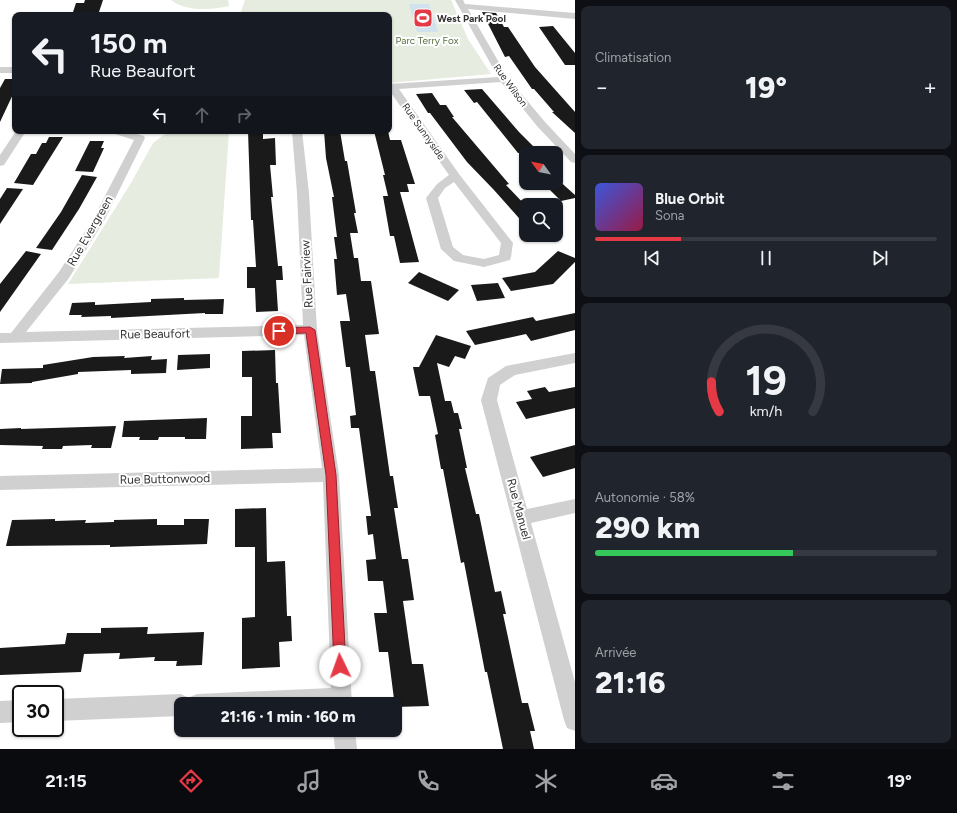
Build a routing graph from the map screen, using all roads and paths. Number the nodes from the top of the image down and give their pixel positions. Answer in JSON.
{"nodes":[{"id":1,"x":461,"y":3,"type":"edge"},
{"id":2,"x":571,"y":15,"type":"edge"},
{"id":3,"x":575,"y":26,"type":"edge"},
{"id":4,"x":0,"y":70,"type":"edge"},
{"id":5,"x":12,"y":70,"type":"edge"},
{"id":6,"x":504,"y":79,"type":"junction"},
{"id":7,"x":392,"y":87,"type":"edge"},
{"id":8,"x":392,"y":88,"type":"edge"},
{"id":9,"x":19,"y":134,"type":"edge"},
{"id":10,"x":126,"y":134,"type":"edge"},
{"id":11,"x":297,"y":134,"type":"edge"},
{"id":12,"x":575,"y":160,"type":"edge"},
{"id":13,"x":0,"y":163,"type":"edge"},
{"id":14,"x":455,"y":176,"type":"junction"},
{"id":15,"x":310,"y":330,"type":"junction"},
{"id":16,"x":15,"y":337,"type":"junction"},
{"id":17,"x":0,"y":338,"type":"edge"},
{"id":18,"x":575,"y":358,"type":"edge"},
{"id":19,"x":331,"y":475,"type":"junction"},
{"id":20,"x":0,"y":483,"type":"edge"},
{"id":21,"x":575,"y":506,"type":"edge"},
{"id":22,"x":521,"y":518,"type":"junction"},
{"id":23,"x":342,"y":697,"type":"edge"},
{"id":24,"x":174,"y":705,"type":"edge"},
{"id":25,"x":64,"y":710,"type":"edge"},
{"id":26,"x":12,"y":711,"type":"edge"},
{"id":27,"x":0,"y":712,"type":"edge"},
{"id":28,"x":575,"y":720,"type":"edge"},
{"id":29,"x":345,"y":737,"type":"edge"},
{"id":30,"x":346,"y":749,"type":"edge"}],
"edges":[{"from":1,"to":2,"type":"street"},
{"from":1,"to":6,"type":"street","name":"Rue Wilson"},
{"from":2,"to":3,"type":"street"},
{"from":4,"to":5,"type":"street"},
{"from":6,"to":7,"type":"street"},
{"from":6,"to":12,"type":"street","name":"Rue Wilson"},
{"from":8,"to":14,"type":"street","name":"Rue Sunnyside"},
{"from":9,"to":13,"type":"street"},
{"from":10,"to":16,"type":"street","name":"Rue Evergreen"},
{"from":11,"to":15,"type":"street","name":"Rue Fairview"},
{"from":14,"to":14,"type":"street","name":"Rue Sunnyside"},
{"from":15,"to":16,"type":"street","name":"Rue Beaufort"},
{"from":15,"to":19,"type":"street","name":"Rue Fairview"},
{"from":16,"to":17,"type":"street","name":"Rue Beaufort"},
{"from":18,"to":22,"type":"street","name":"Rue Manuel"},
{"from":19,"to":20,"type":"street","name":"Rue Buttonwood"},
{"from":19,"to":23,"type":"street","name":"Rue Fairview"},
{"from":21,"to":22,"type":"street"},
{"from":22,"to":28,"type":"street","name":"Rue Manuel"},
{"from":24,"to":25,"type":"street"},
{"from":26,"to":27,"type":"street"},
{"from":29,"to":30,"type":"street"}]}
